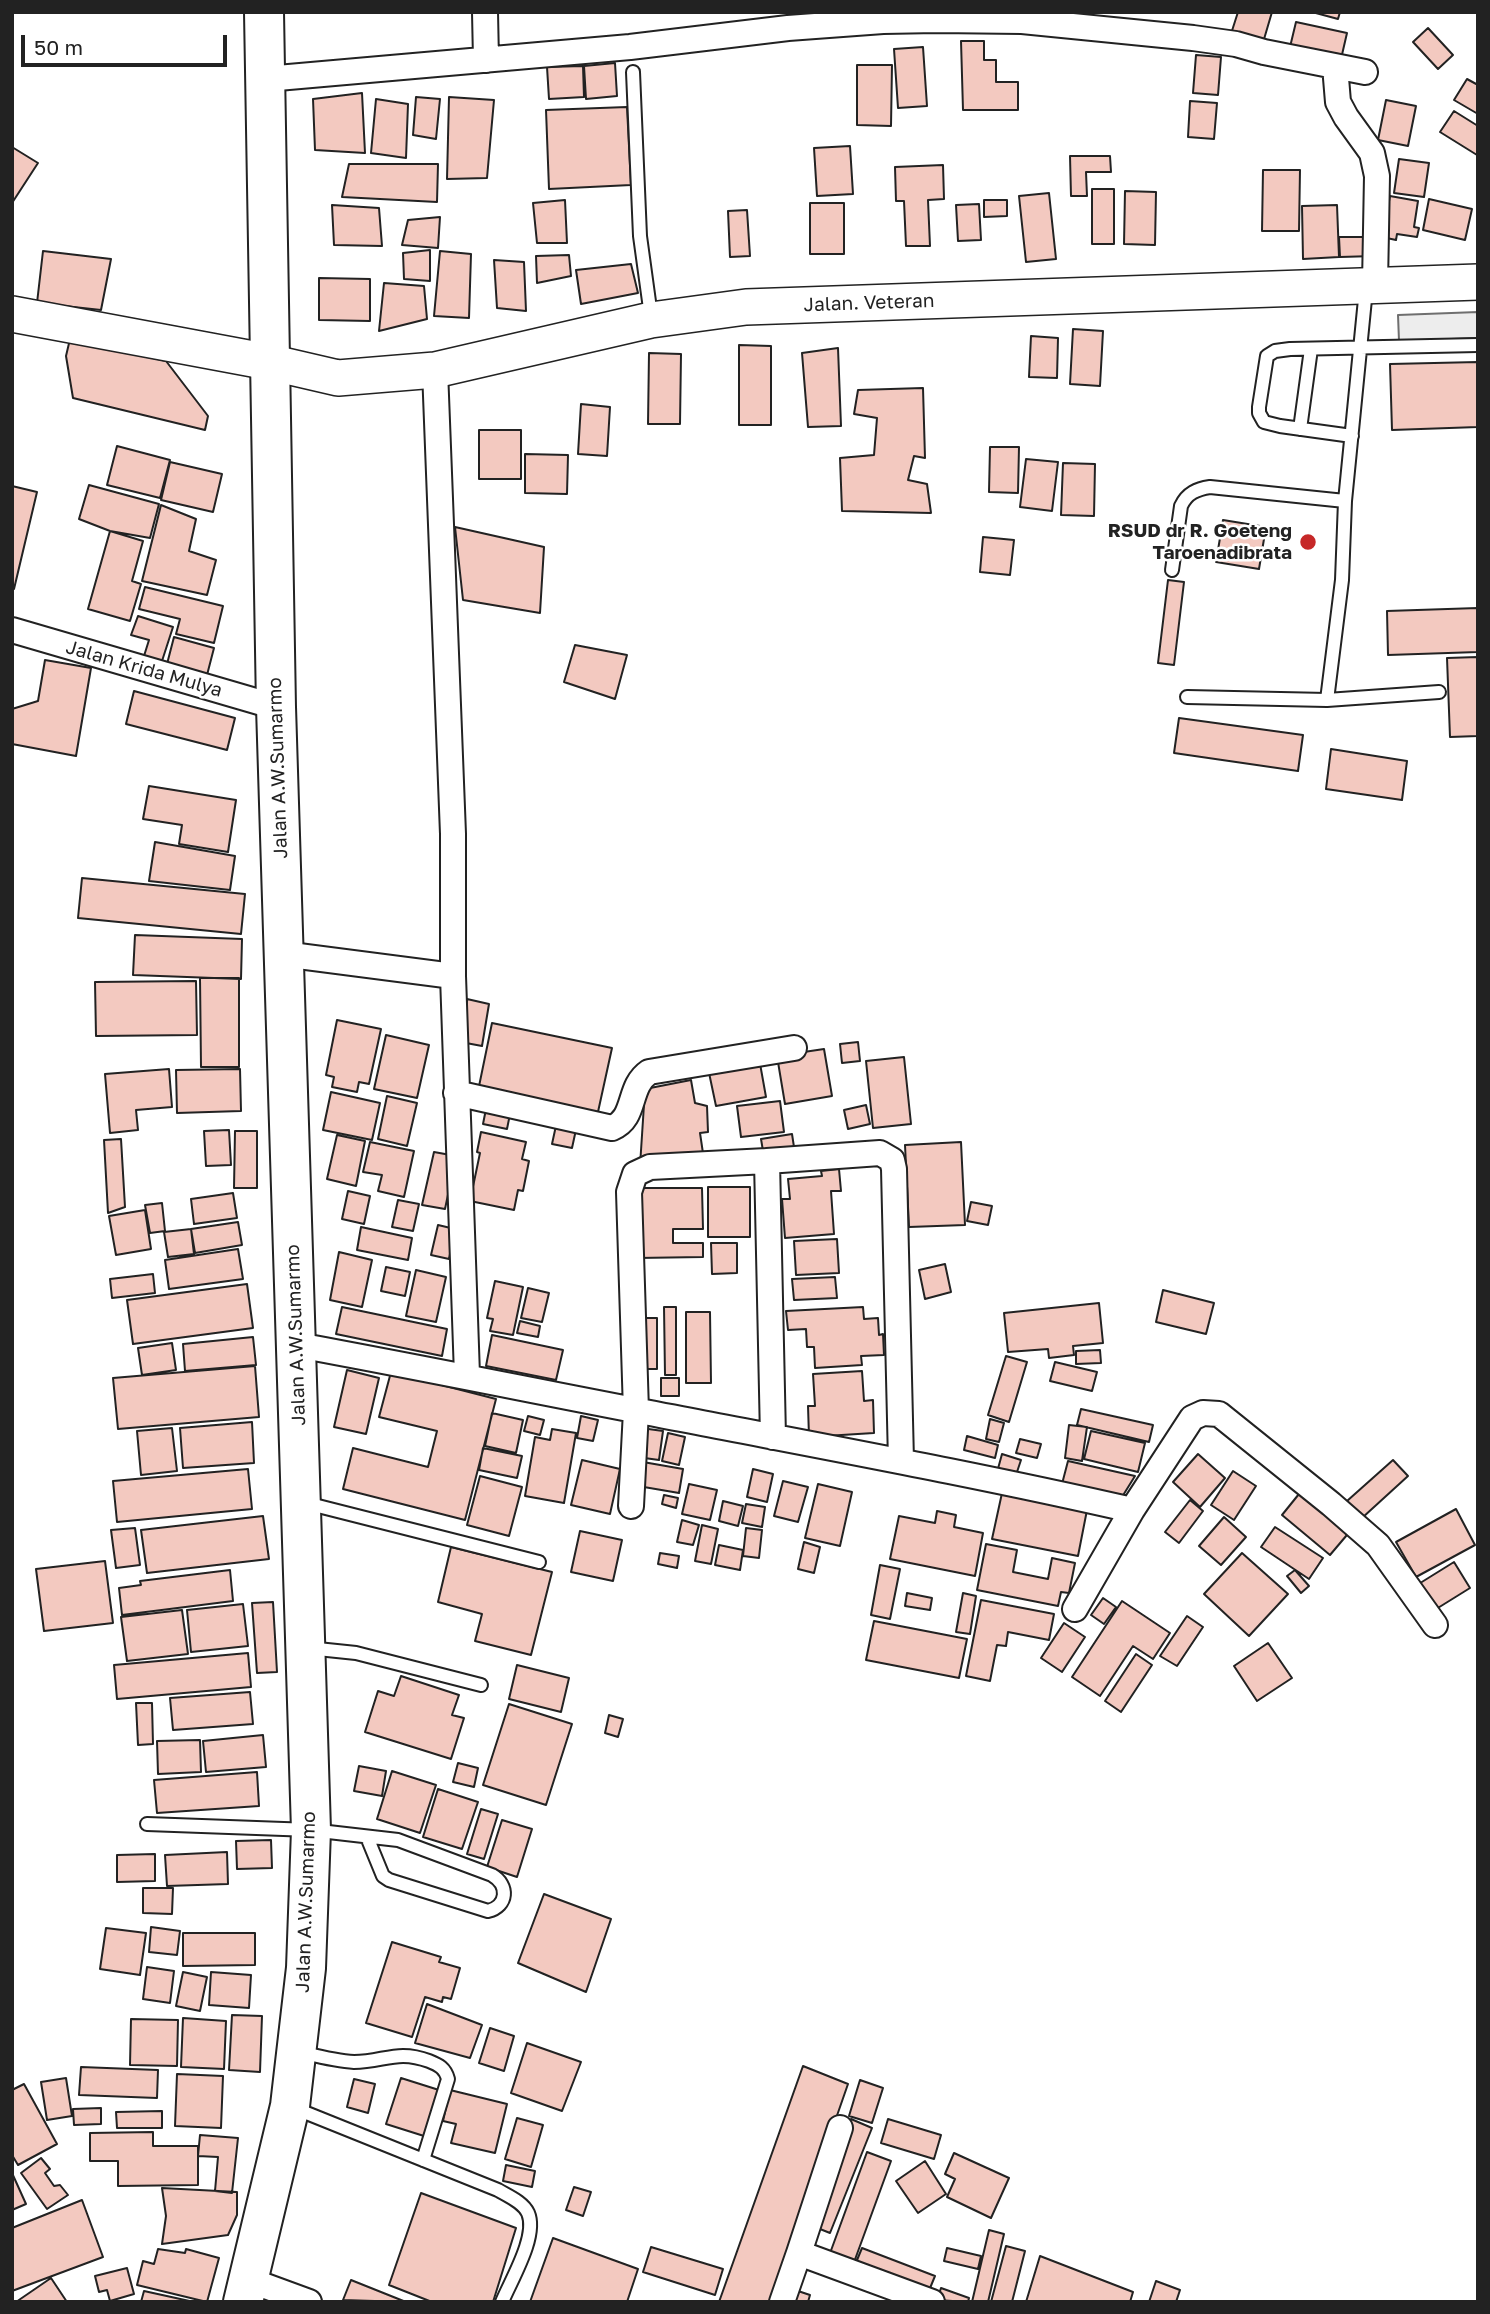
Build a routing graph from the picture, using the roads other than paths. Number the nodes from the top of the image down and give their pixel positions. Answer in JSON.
{"nodes":[{"id":1,"x":264,"y":12,"type":"edge"},
{"id":2,"x":485,"y":12,"type":"edge"},
{"id":3,"x":936,"y":16,"type":"edge"},
{"id":4,"x":1021,"y":17,"type":"edge"},
{"id":5,"x":787,"y":20,"type":"edge"},
{"id":6,"x":486,"y":60,"type":"junction"},
{"id":7,"x":1335,"y":66,"type":"junction"},
{"id":8,"x":633,"y":72,"type":"dead end"},
{"id":9,"x":1365,"y":72,"type":"dead end"},
{"id":10,"x":266,"y":79,"type":"junction"},
{"id":11,"x":1478,"y":282,"type":"edge"},
{"id":12,"x":1371,"y":285,"type":"junction"},
{"id":13,"x":12,"y":314,"type":"edge"},
{"id":14,"x":651,"y":320,"type":"junction"},
{"id":15,"x":1478,"y":345,"type":"edge"},
{"id":16,"x":1360,"y":348,"type":"junction"},
{"id":17,"x":1311,"y":349,"type":"junction"},
{"id":18,"x":269,"y":362,"type":"junction"},
{"id":19,"x":435,"y":370,"type":"junction"},
{"id":20,"x":1300,"y":429,"type":"junction"},
{"id":21,"x":1352,"y":436,"type":"junction"},
{"id":22,"x":1345,"y":501,"type":"junction"},
{"id":23,"x":1172,"y":570,"type":"dead end"},
{"id":24,"x":12,"y":630,"type":"edge"},
{"id":25,"x":1439,"y":692,"type":"dead end"},
{"id":26,"x":1187,"y":697,"type":"dead end"},
{"id":27,"x":1327,"y":700,"type":"junction"},
{"id":28,"x":276,"y":707,"type":"junction"},
{"id":29,"x":283,"y":954,"type":"junction"},
{"id":30,"x":453,"y":976,"type":"junction"},
{"id":31,"x":794,"y":1048,"type":"dead end"},
{"id":32,"x":456,"y":1093,"type":"junction"},
{"id":33,"x":767,"y":1161,"type":"junction"},
{"id":34,"x":297,"y":1345,"type":"junction"},
{"id":35,"x":467,"y":1375,"type":"junction"},
{"id":36,"x":636,"y":1411,"type":"junction"},
{"id":37,"x":773,"y":1437,"type":"junction"},
{"id":38,"x":901,"y":1461,"type":"junction"},
{"id":39,"x":301,"y":1502,"type":"junction"},
{"id":40,"x":631,"y":1506,"type":"dead end"},
{"id":41,"x":1132,"y":1510,"type":"junction"},
{"id":42,"x":540,"y":1562,"type":"dead end"},
{"id":43,"x":1075,"y":1609,"type":"dead end"},
{"id":44,"x":1435,"y":1625,"type":"dead end"},
{"id":45,"x":304,"y":1648,"type":"junction"},
{"id":46,"x":481,"y":1685,"type":"dead end"},
{"id":47,"x":147,"y":1824,"type":"dead end"},
{"id":48,"x":311,"y":1830,"type":"junction"},
{"id":49,"x":367,"y":1837,"type":"junction"},
{"id":50,"x":296,"y":2051,"type":"junction"},
{"id":51,"x":290,"y":2106,"type":"junction"},
{"id":52,"x":840,"y":2128,"type":"dead end"},
{"id":53,"x":422,"y":2160,"type":"junction"},
{"id":54,"x":799,"y":2253,"type":"junction"},
{"id":55,"x":246,"y":2291,"type":"edge"},
{"id":56,"x":309,"y":2302,"type":"edge"},
{"id":57,"x":502,"y":2302,"type":"edge"},
{"id":58,"x":782,"y":2302,"type":"edge"},
{"id":59,"x":932,"y":2302,"type":"edge"}],
"edges":[{"from":1,"to":10,"type":"main road","name":"Jalan A.W.Sumarmo"},
{"from":2,"to":6,"type":"street"},
{"from":3,"to":4,"type":"street"},
{"from":3,"to":5,"type":"street"},
{"from":4,"to":7,"type":"street"},
{"from":5,"to":6,"type":"street"},
{"from":6,"to":10,"type":"street"},
{"from":7,"to":9,"type":"street"},
{"from":7,"to":12,"type":"street"},
{"from":8,"to":14,"type":"lane"},
{"from":10,"to":18,"type":"main road","name":"Jalan A.W.Sumarmo"},
{"from":11,"to":12,"type":"street","name":"Jalan. Veteran"},
{"from":12,"to":14,"type":"street","name":"Jalan. Veteran"},
{"from":12,"to":16,"type":"lane"},
{"from":13,"to":18,"type":"street","name":"Jalan. Veteran"},
{"from":14,"to":19,"type":"street","name":"Jalan. Veteran"},
{"from":15,"to":16,"type":"lane"},
{"from":16,"to":17,"type":"lane"},
{"from":16,"to":21,"type":"lane"},
{"from":17,"to":20,"type":"lane"},
{"from":17,"to":20,"type":"lane"},
{"from":18,"to":19,"type":"street","name":"Jalan. Veteran"},
{"from":18,"to":28,"type":"main road","name":"Jalan A.W.Sumarmo"},
{"from":19,"to":30,"type":"street"},
{"from":20,"to":21,"type":"lane"},
{"from":21,"to":22,"type":"lane"},
{"from":22,"to":23,"type":"lane"},
{"from":22,"to":27,"type":"lane"},
{"from":24,"to":28,"type":"street","name":"Jalan Krida Mulya"},
{"from":25,"to":27,"type":"lane"},
{"from":26,"to":27,"type":"lane"},
{"from":28,"to":29,"type":"main road","name":"Jalan A.W.Sumarmo"},
{"from":29,"to":30,"type":"street"},
{"from":29,"to":34,"type":"main road","name":"Jalan A.W.Sumarmo"},
{"from":30,"to":32,"type":"street"},
{"from":31,"to":32,"type":"street"},
{"from":32,"to":35,"type":"street"},
{"from":33,"to":36,"type":"street"},
{"from":33,"to":37,"type":"street"},
{"from":33,"to":38,"type":"street"},
{"from":34,"to":35,"type":"street"},
{"from":34,"to":39,"type":"main road","name":"Jalan A.W.Sumarmo"},
{"from":35,"to":36,"type":"street"},
{"from":36,"to":37,"type":"street"},
{"from":36,"to":40,"type":"street"},
{"from":37,"to":38,"type":"street"},
{"from":38,"to":41,"type":"street"},
{"from":39,"to":42,"type":"lane"},
{"from":39,"to":45,"type":"main road","name":"Jalan A.W.Sumarmo"},
{"from":41,"to":43,"type":"street"},
{"from":41,"to":44,"type":"street"},
{"from":45,"to":46,"type":"lane"},
{"from":45,"to":48,"type":"main road","name":"Jalan A.W.Sumarmo"},
{"from":47,"to":48,"type":"lane"},
{"from":48,"to":49,"type":"lane"},
{"from":48,"to":50,"type":"main road","name":"Jalan A.W.Sumarmo"},
{"from":49,"to":49,"type":"lane"},
{"from":50,"to":51,"type":"main road","name":"Jalan A.W.Sumarmo"},
{"from":50,"to":53,"type":"lane"},
{"from":51,"to":53,"type":"lane"},
{"from":51,"to":55,"type":"main road","name":"Jalan A.W.Sumarmo"},
{"from":52,"to":54,"type":"street"},
{"from":53,"to":57,"type":"lane"},
{"from":54,"to":58,"type":"street"},
{"from":54,"to":59,"type":"street"},
{"from":55,"to":56,"type":"street"}]}
